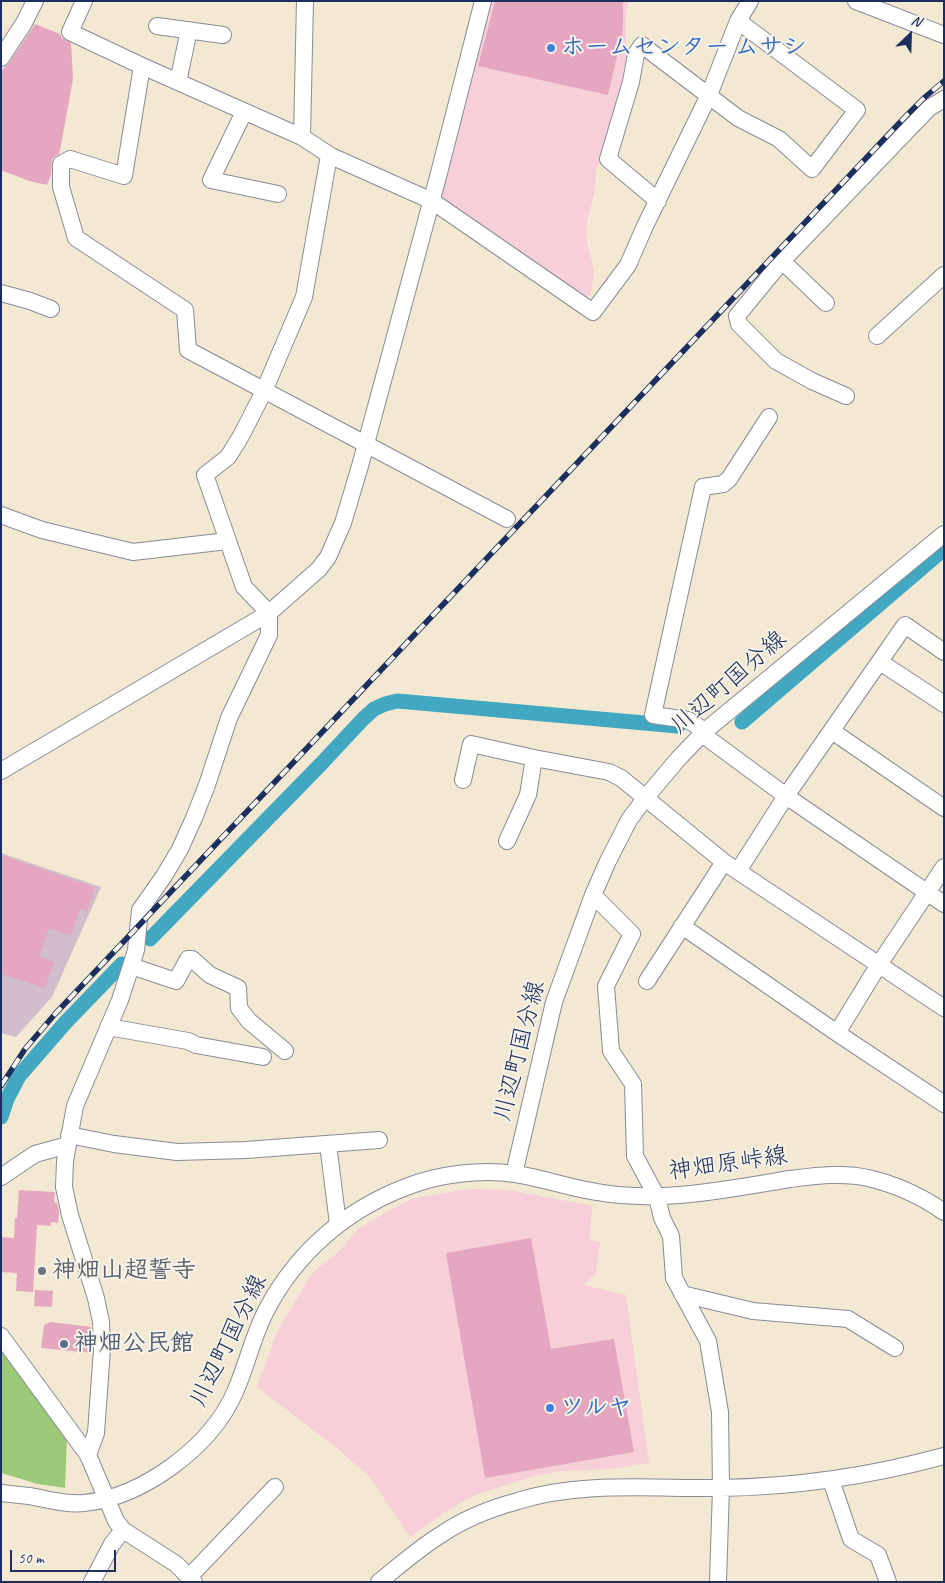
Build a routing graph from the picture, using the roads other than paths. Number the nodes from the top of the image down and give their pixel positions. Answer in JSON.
{"nodes":[{"id":1,"x":35,"y":1,"type":"edge"},
{"id":2,"x":84,"y":1,"type":"edge"},
{"id":3,"x":305,"y":1,"type":"edge"},
{"id":4,"x":482,"y":1,"type":"edge"},
{"id":5,"x":750,"y":1,"type":"edge"},
{"id":6,"x":856,"y":1,"type":"edge"},
{"id":7,"x":738,"y":21,"type":"junction"},
{"id":8,"x":157,"y":26,"type":"dead end"},
{"id":9,"x":189,"y":30,"type":"junction"},
{"id":10,"x":223,"y":35,"type":"dead end"},
{"id":11,"x":944,"y":35,"type":"edge"},
{"id":12,"x":1,"y":58,"type":"edge"},
{"id":13,"x":142,"y":66,"type":"junction"},
{"id":14,"x":178,"y":82,"type":"junction"},
{"id":15,"x":709,"y":95,"type":"junction"},
{"id":16,"x":944,"y":99,"type":"edge"},
{"id":17,"x":244,"y":112,"type":"junction"},
{"id":18,"x":302,"y":137,"type":"junction"},
{"id":19,"x":331,"y":156,"type":"junction"},
{"id":20,"x":278,"y":194,"type":"dead end"},
{"id":21,"x":432,"y":201,"type":"junction"},
{"id":22,"x":658,"y":201,"type":"junction"},
{"id":23,"x":782,"y":261,"type":"junction"},
{"id":24,"x":944,"y":275,"type":"edge"},
{"id":25,"x":1,"y":293,"type":"edge"},
{"id":26,"x":826,"y":303,"type":"dead end"},
{"id":27,"x":51,"y":309,"type":"dead end"},
{"id":28,"x":877,"y":336,"type":"dead end"},
{"id":29,"x":264,"y":391,"type":"junction"},
{"id":30,"x":846,"y":396,"type":"dead end"},
{"id":31,"x":769,"y":417,"type":"dead end"},
{"id":32,"x":366,"y":444,"type":"junction"},
{"id":33,"x":1,"y":514,"type":"edge"},
{"id":34,"x":507,"y":519,"type":"dead end"},
{"id":35,"x":944,"y":534,"type":"edge"},
{"id":36,"x":227,"y":541,"type":"junction"},
{"id":37,"x":269,"y":613,"type":"junction"},
{"id":38,"x":944,"y":652,"type":"edge"},
{"id":39,"x":880,"y":662,"type":"junction"},
{"id":40,"x":944,"y":704,"type":"edge"},
{"id":41,"x":832,"y":731,"type":"junction"},
{"id":42,"x":703,"y":733,"type":"junction"},
{"id":43,"x":534,"y":758,"type":"junction"},
{"id":44,"x":1,"y":771,"type":"edge"},
{"id":45,"x":463,"y":780,"type":"dead end"},
{"id":46,"x":786,"y":796,"type":"junction"},
{"id":47,"x":646,"y":797,"type":"junction"},
{"id":48,"x":944,"y":808,"type":"edge"},
{"id":49,"x":507,"y":840,"type":"dead end"},
{"id":50,"x":731,"y":867,"type":"junction"},
{"id":51,"x":944,"y":867,"type":"edge"},
{"id":52,"x":927,"y":892,"type":"junction"},
{"id":53,"x":593,"y":895,"type":"junction"},
{"id":54,"x":944,"y":904,"type":"edge"},
{"id":55,"x":682,"y":926,"type":"junction"},
{"id":56,"x":131,"y":966,"type":"junction"},
{"id":57,"x":878,"y":966,"type":"junction"},
{"id":58,"x":647,"y":981,"type":"dead end"},
{"id":59,"x":944,"y":1008,"type":"edge"},
{"id":60,"x":108,"y":1027,"type":"junction"},
{"id":61,"x":837,"y":1033,"type":"junction"},
{"id":62,"x":285,"y":1051,"type":"dead end"},
{"id":63,"x":263,"y":1057,"type":"dead end"},
{"id":64,"x":944,"y":1104,"type":"edge"},
{"id":65,"x":68,"y":1140,"type":"junction"},
{"id":66,"x":379,"y":1140,"type":"dead end"},
{"id":67,"x":328,"y":1144,"type":"junction"},
{"id":68,"x":514,"y":1174,"type":"junction"},
{"id":69,"x":1,"y":1176,"type":"edge"},
{"id":70,"x":657,"y":1197,"type":"junction"},
{"id":71,"x":944,"y":1212,"type":"edge"},
{"id":72,"x":338,"y":1224,"type":"junction"},
{"id":73,"x":682,"y":1294,"type":"junction"},
{"id":74,"x":1,"y":1336,"type":"edge"},
{"id":75,"x":895,"y":1348,"type":"dead end"},
{"id":76,"x":88,"y":1455,"type":"junction"},
{"id":77,"x":944,"y":1456,"type":"edge"},
{"id":78,"x":831,"y":1480,"type":"junction"},
{"id":79,"x":275,"y":1488,"type":"dead end"},
{"id":80,"x":721,"y":1488,"type":"junction"},
{"id":81,"x":1,"y":1493,"type":"edge"},
{"id":82,"x":108,"y":1499,"type":"junction"},
{"id":83,"x":124,"y":1530,"type":"junction"},
{"id":84,"x":191,"y":1579,"type":"edge"},
{"id":85,"x":92,"y":1582,"type":"edge"},
{"id":86,"x":379,"y":1582,"type":"edge"},
{"id":87,"x":718,"y":1582,"type":"edge"},
{"id":88,"x":888,"y":1582,"type":"edge"}],
"edges":[{"from":1,"to":12,"type":"street"},
{"from":2,"to":13,"type":"street"},
{"from":3,"to":18,"type":"street"},
{"from":4,"to":21,"type":"street"},
{"from":5,"to":7,"type":"street"},
{"from":6,"to":11,"type":"street"},
{"from":7,"to":15,"type":"street"},
{"from":7,"to":15,"type":"street"},
{"from":8,"to":9,"type":"street"},
{"from":9,"to":10,"type":"street"},
{"from":9,"to":14,"type":"street"},
{"from":13,"to":14,"type":"street"},
{"from":13,"to":29,"type":"street"},
{"from":14,"to":17,"type":"street"},
{"from":15,"to":22,"type":"street"},
{"from":15,"to":22,"type":"street"},
{"from":16,"to":23,"type":"street"},
{"from":17,"to":18,"type":"street"},
{"from":17,"to":20,"type":"street"},
{"from":18,"to":19,"type":"street"},
{"from":19,"to":21,"type":"street"},
{"from":19,"to":29,"type":"street"},
{"from":21,"to":22,"type":"street"},
{"from":21,"to":32,"type":"street"},
{"from":23,"to":26,"type":"street"},
{"from":23,"to":30,"type":"street"},
{"from":24,"to":28,"type":"street"},
{"from":25,"to":27,"type":"street"},
{"from":29,"to":32,"type":"street"},
{"from":29,"to":36,"type":"street"},
{"from":31,"to":42,"type":"street"},
{"from":32,"to":34,"type":"street"},
{"from":32,"to":37,"type":"street"},
{"from":33,"to":36,"type":"street"},
{"from":35,"to":42,"type":"street","name":"川辺町国分線"},
{"from":36,"to":37,"type":"street"},
{"from":37,"to":44,"type":"street"},
{"from":37,"to":56,"type":"street"},
{"from":38,"to":39,"type":"street"},
{"from":39,"to":40,"type":"street"},
{"from":39,"to":41,"type":"street"},
{"from":41,"to":46,"type":"street"},
{"from":41,"to":48,"type":"street"},
{"from":42,"to":46,"type":"street"},
{"from":42,"to":47,"type":"street","name":"川辺町国分線"},
{"from":43,"to":45,"type":"street"},
{"from":43,"to":47,"type":"street"},
{"from":43,"to":49,"type":"street"},
{"from":46,"to":50,"type":"street"},
{"from":46,"to":52,"type":"street"},
{"from":47,"to":50,"type":"street"},
{"from":47,"to":53,"type":"street","name":"川辺町国分線"},
{"from":50,"to":55,"type":"street"},
{"from":50,"to":57,"type":"street"},
{"from":51,"to":52,"type":"street"},
{"from":52,"to":54,"type":"street"},
{"from":52,"to":57,"type":"street"},
{"from":53,"to":68,"type":"street","name":"川辺町国分線"},
{"from":53,"to":70,"type":"street"},
{"from":55,"to":58,"type":"street"},
{"from":55,"to":61,"type":"street"},
{"from":56,"to":60,"type":"street"},
{"from":56,"to":62,"type":"street"},
{"from":57,"to":59,"type":"street"},
{"from":57,"to":61,"type":"street"},
{"from":60,"to":63,"type":"street"},
{"from":60,"to":65,"type":"street"},
{"from":61,"to":64,"type":"street"},
{"from":65,"to":67,"type":"street"},
{"from":65,"to":69,"type":"street"},
{"from":65,"to":76,"type":"street"},
{"from":66,"to":67,"type":"street"},
{"from":67,"to":72,"type":"street"},
{"from":68,"to":70,"type":"street","name":"神畑原峠線"},
{"from":68,"to":72,"type":"street","name":"川辺町国分線"},
{"from":70,"to":71,"type":"street","name":"神畑原峠線"},
{"from":70,"to":73,"type":"street"},
{"from":72,"to":82,"type":"street","name":"川辺町国分線"},
{"from":73,"to":75,"type":"street"},
{"from":73,"to":80,"type":"street"},
{"from":74,"to":76,"type":"street"},
{"from":76,"to":82,"type":"street"},
{"from":77,"to":78,"type":"street"},
{"from":78,"to":80,"type":"street"},
{"from":78,"to":88,"type":"street"},
{"from":79,"to":84,"type":"street"},
{"from":80,"to":86,"type":"street"},
{"from":80,"to":87,"type":"street"},
{"from":81,"to":82,"type":"street","name":"川辺町国分線"},
{"from":82,"to":83,"type":"street"},
{"from":83,"to":84,"type":"street"},
{"from":83,"to":85,"type":"street"}]}
